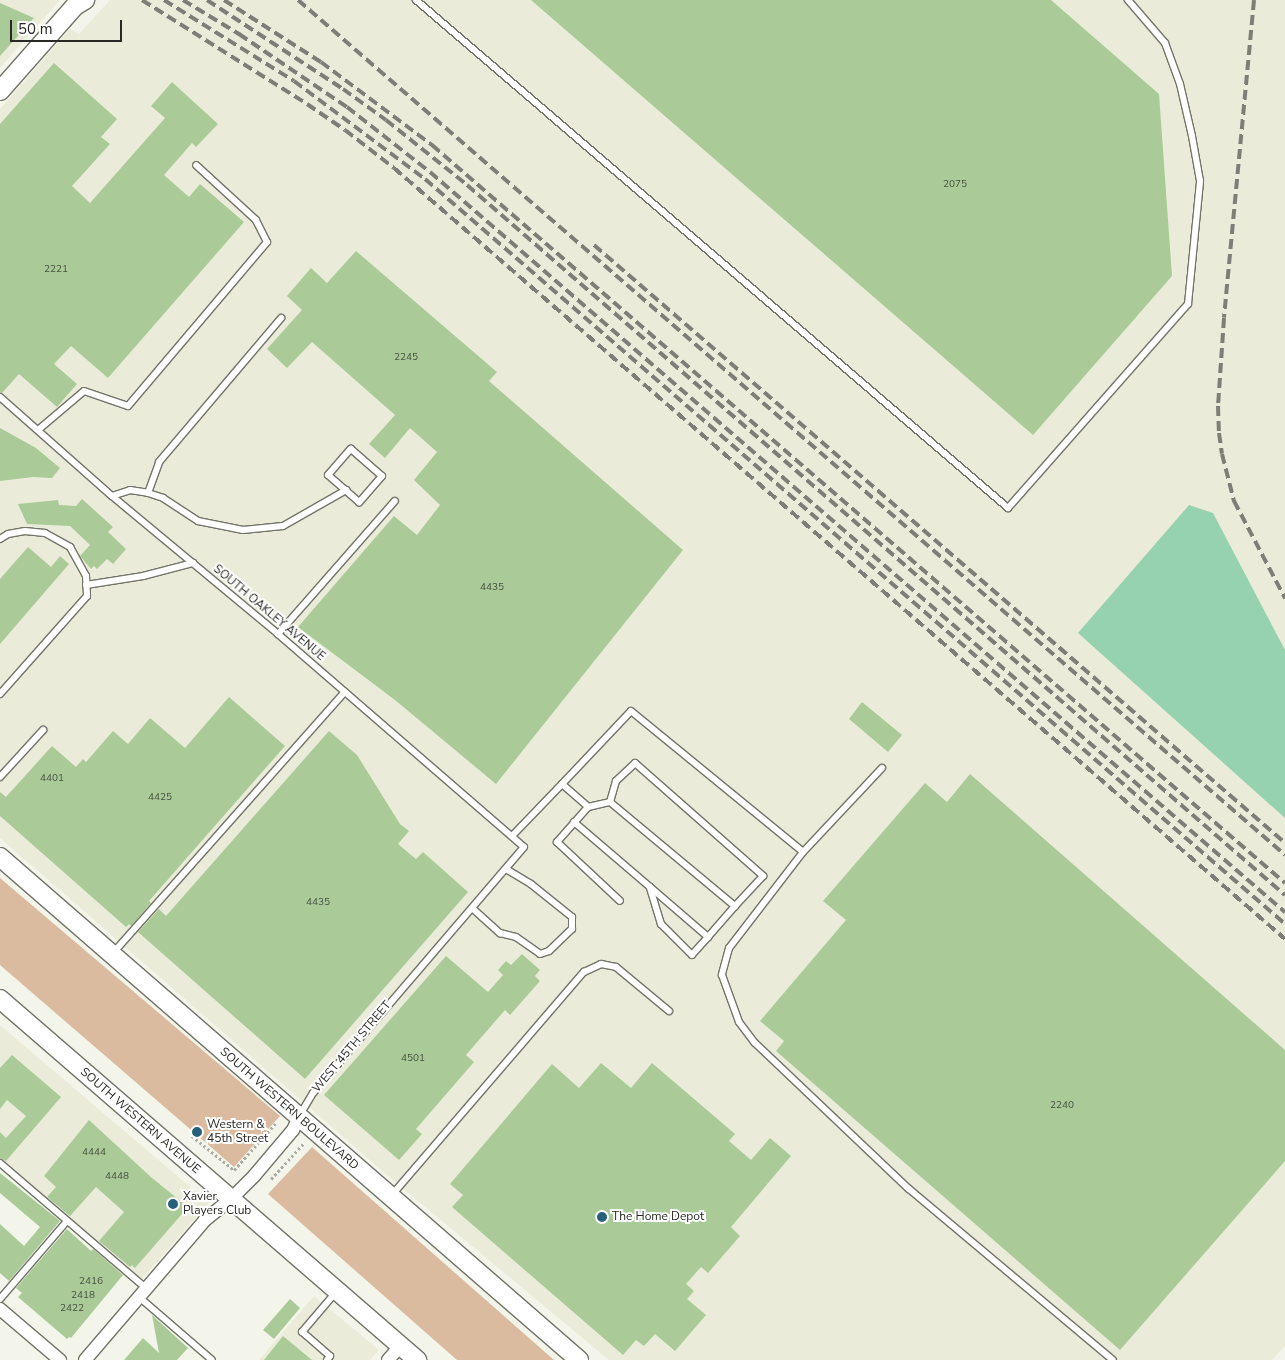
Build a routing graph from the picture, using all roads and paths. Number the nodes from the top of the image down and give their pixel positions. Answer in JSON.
{"nodes":[{"id":1,"x":416,"y":0,"type":"edge"},
{"id":2,"x":1128,"y":0,"type":"edge"},
{"id":3,"x":79,"y":2,"type":"edge"},
{"id":4,"x":0,"y":91,"type":"edge"},
{"id":5,"x":196,"y":165,"type":"dead end"},
{"id":6,"x":281,"y":318,"type":"dead end"},
{"id":7,"x":0,"y":397,"type":"edge"},
{"id":8,"x":38,"y":430,"type":"junction"},
{"id":9,"x":346,"y":490,"type":"junction"},
{"id":10,"x":148,"y":492,"type":"junction"},
{"id":11,"x":112,"y":496,"type":"junction"},
{"id":12,"x":395,"y":501,"type":"dead end"},
{"id":13,"x":0,"y":539,"type":"edge"},
{"id":14,"x":193,"y":563,"type":"junction"},
{"id":15,"x":86,"y":585,"type":"junction"},
{"id":16,"x":278,"y":634,"type":"junction"},
{"id":17,"x":345,"y":692,"type":"junction"},
{"id":18,"x":0,"y":694,"type":"edge"},
{"id":19,"x":43,"y":730,"type":"dead end"},
{"id":20,"x":882,"y":768,"type":"dead end"},
{"id":21,"x":0,"y":777,"type":"edge"},
{"id":22,"x":562,"y":784,"type":"junction"},
{"id":23,"x":610,"y":802,"type":"junction"},
{"id":24,"x":588,"y":807,"type":"junction"},
{"id":25,"x":574,"y":822,"type":"junction"},
{"id":26,"x":512,"y":836,"type":"junction"},
{"id":27,"x":524,"y":847,"type":"joint"},
{"id":28,"x":802,"y":852,"type":"junction"},
{"id":29,"x":0,"y":857,"type":"edge"},
{"id":30,"x":506,"y":869,"type":"junction"},
{"id":31,"x":650,"y":887,"type":"junction"},
{"id":32,"x":620,"y":901,"type":"dead end"},
{"id":33,"x":735,"y":906,"type":"junction"},
{"id":34,"x":472,"y":908,"type":"junction"},
{"id":35,"x":708,"y":937,"type":"junction"},
{"id":36,"x":112,"y":954,"type":"junction"},
{"id":37,"x":0,"y":999,"type":"edge"},
{"id":38,"x":669,"y":1011,"type":"dead end"},
{"id":39,"x":299,"y":1117,"type":"junction"},
{"id":40,"x":275,"y":1124,"type":"dead end"},
{"id":41,"x":192,"y":1136,"type":"dead end"},
{"id":42,"x":304,"y":1143,"type":"dead end"},
{"id":43,"x":0,"y":1163,"type":"edge"},
{"id":44,"x":267,"y":1184,"type":"dead end"},
{"id":45,"x":390,"y":1196,"type":"junction"},
{"id":46,"x":231,"y":1200,"type":"junction"},
{"id":47,"x":67,"y":1221,"type":"junction"},
{"id":48,"x":336,"y":1291,"type":"junction"},
{"id":49,"x":143,"y":1292,"type":"junction"},
{"id":50,"x":0,"y":1299,"type":"edge"},
{"id":51,"x":0,"y":1309,"type":"edge"},
{"id":52,"x":400,"y":1346,"type":"junction"},
{"id":53,"x":60,"y":1360,"type":"edge"},
{"id":54,"x":85,"y":1360,"type":"edge"},
{"id":55,"x":212,"y":1360,"type":"edge"},
{"id":56,"x":327,"y":1360,"type":"edge"},
{"id":57,"x":388,"y":1360,"type":"edge"},
{"id":58,"x":417,"y":1360,"type":"edge"},
{"id":59,"x":579,"y":1360,"type":"edge"},
{"id":60,"x":1113,"y":1360,"type":"edge"}],
"edges":[{"from":1,"to":2,"type":"lane"},
{"from":3,"to":4,"type":"street"},
{"from":5,"to":8,"type":"lane"},
{"from":6,"to":10,"type":"lane"},
{"from":7,"to":8,"type":"lane","name":"SOUTH OAKLEY AVENUE"},
{"from":8,"to":11,"type":"lane","name":"SOUTH OAKLEY AVENUE"},
{"from":9,"to":9,"type":"lane"},
{"from":9,"to":10,"type":"lane"},
{"from":10,"to":11,"type":"lane"},
{"from":11,"to":14,"type":"lane","name":"SOUTH OAKLEY AVENUE"},
{"from":12,"to":16,"type":"lane"},
{"from":13,"to":15,"type":"lane"},
{"from":14,"to":15,"type":"lane"},
{"from":14,"to":16,"type":"lane","name":"SOUTH OAKLEY AVENUE"},
{"from":15,"to":18,"type":"lane"},
{"from":16,"to":17,"type":"lane","name":"SOUTH OAKLEY AVENUE"},
{"from":17,"to":26,"type":"lane","name":"SOUTH OAKLEY AVENUE"},
{"from":17,"to":36,"type":"lane"},
{"from":19,"to":21,"type":"lane"},
{"from":20,"to":28,"type":"lane"},
{"from":22,"to":24,"type":"lane"},
{"from":22,"to":26,"type":"lane"},
{"from":22,"to":28,"type":"lane"},
{"from":23,"to":24,"type":"lane"},
{"from":23,"to":33,"type":"lane"},
{"from":23,"to":33,"type":"lane"},
{"from":24,"to":25,"type":"lane"},
{"from":25,"to":31,"type":"lane"},
{"from":25,"to":32,"type":"lane"},
{"from":26,"to":27,"type":"lane","name":"SOUTH OAKLEY AVENUE"},
{"from":27,"to":30,"type":"lane","name":"WEST 45TH STREET"},
{"from":28,"to":60,"type":"lane"},
{"from":29,"to":36,"type":"street","name":"SOUTH WESTERN BOULEVARD"},
{"from":30,"to":34,"type":"lane","name":"WEST 45TH STREET"},
{"from":30,"to":34,"type":"lane"},
{"from":31,"to":35,"type":"lane"},
{"from":31,"to":35,"type":"lane"},
{"from":33,"to":35,"type":"lane"},
{"from":34,"to":39,"type":"lane","name":"WEST 45TH STREET"},
{"from":36,"to":39,"type":"street","name":"SOUTH WESTERN BOULEVARD"},
{"from":37,"to":46,"type":"street","name":"SOUTH WESTERN AVENUE"},
{"from":38,"to":45,"type":"lane"},
{"from":39,"to":45,"type":"street","name":"SOUTH WESTERN BOULEVARD"},
{"from":39,"to":46,"type":"street","name":"WEST 45TH STREET"},
{"from":40,"to":41,"type":"path"},
{"from":42,"to":44,"type":"path"},
{"from":43,"to":47,"type":"lane"},
{"from":45,"to":59,"type":"street","name":"SOUTH WESTERN BOULEVARD"},
{"from":46,"to":48,"type":"street","name":"SOUTH WESTERN AVENUE"},
{"from":46,"to":49,"type":"street","name":"WEST 45TH STREET"},
{"from":47,"to":49,"type":"lane"},
{"from":47,"to":50,"type":"lane"},
{"from":48,"to":52,"type":"street","name":"SOUTH WESTERN AVENUE"},
{"from":48,"to":56,"type":"lane"},
{"from":49,"to":54,"type":"street","name":"WEST 45TH STREET"},
{"from":49,"to":55,"type":"lane"},
{"from":51,"to":53,"type":"street"},
{"from":52,"to":57,"type":"street"},
{"from":52,"to":58,"type":"street","name":"SOUTH WESTERN AVENUE"}]}
